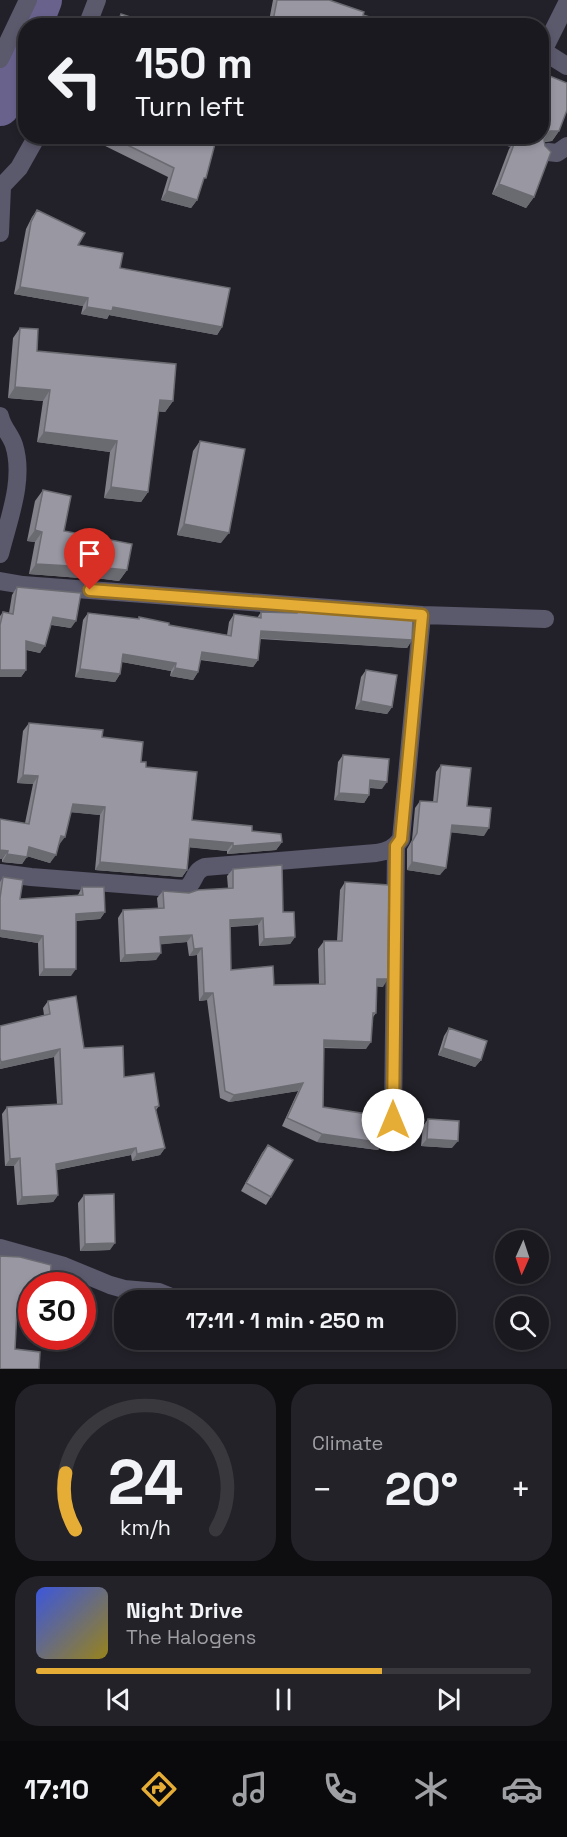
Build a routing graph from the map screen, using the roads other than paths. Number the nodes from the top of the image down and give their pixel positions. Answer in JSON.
{"nodes":[{"id":1,"x":28,"y":0,"type":"edge"},
{"id":2,"x":97,"y":0,"type":"edge"},
{"id":3,"x":567,"y":3,"type":"edge"},
{"id":4,"x":19,"y":18,"type":"edge"},
{"id":5,"x":90,"y":18,"type":"edge"},
{"id":6,"x":18,"y":21,"type":"edge"},
{"id":7,"x":549,"y":38,"type":"edge"},
{"id":8,"x":549,"y":56,"type":"edge"},
{"id":9,"x":0,"y":59,"type":"edge"},
{"id":10,"x":567,"y":66,"type":"edge"},
{"id":11,"x":33,"y":144,"type":"edge"},
{"id":12,"x":567,"y":146,"type":"edge"},
{"id":13,"x":548,"y":152,"type":"edge"},
{"id":14,"x":1,"y":187,"type":"edge"},
{"id":15,"x":0,"y":234,"type":"edge"},
{"id":16,"x":0,"y":416,"type":"edge"},
{"id":17,"x":0,"y":554,"type":"edge"},
{"id":18,"x":0,"y":581,"type":"edge"},
{"id":19,"x":422,"y":615,"type":"junction"},
{"id":20,"x":546,"y":619,"type":"dead end"},
{"id":21,"x":396,"y":846,"type":"junction"},
{"id":22,"x":0,"y":873,"type":"edge"},
{"id":23,"x":393,"y":1120,"type":"dead end"},
{"id":24,"x":0,"y":1248,"type":"edge"},
{"id":25,"x":136,"y":1290,"type":"edge"}],
"edges":[{"from":1,"to":4,"type":"street"},
{"from":2,"to":5,"type":"street"},
{"from":3,"to":7,"type":"street"},
{"from":6,"to":9,"type":"street"},
{"from":8,"to":10,"type":"street"},
{"from":11,"to":14,"type":"street"},
{"from":12,"to":13,"type":"street"},
{"from":14,"to":15,"type":"street"},
{"from":16,"to":17,"type":"street"},
{"from":18,"to":19,"type":"street"},
{"from":19,"to":20,"type":"street"},
{"from":19,"to":21,"type":"street"},
{"from":21,"to":22,"type":"street"},
{"from":21,"to":23,"type":"street"},
{"from":24,"to":25,"type":"street"}]}
